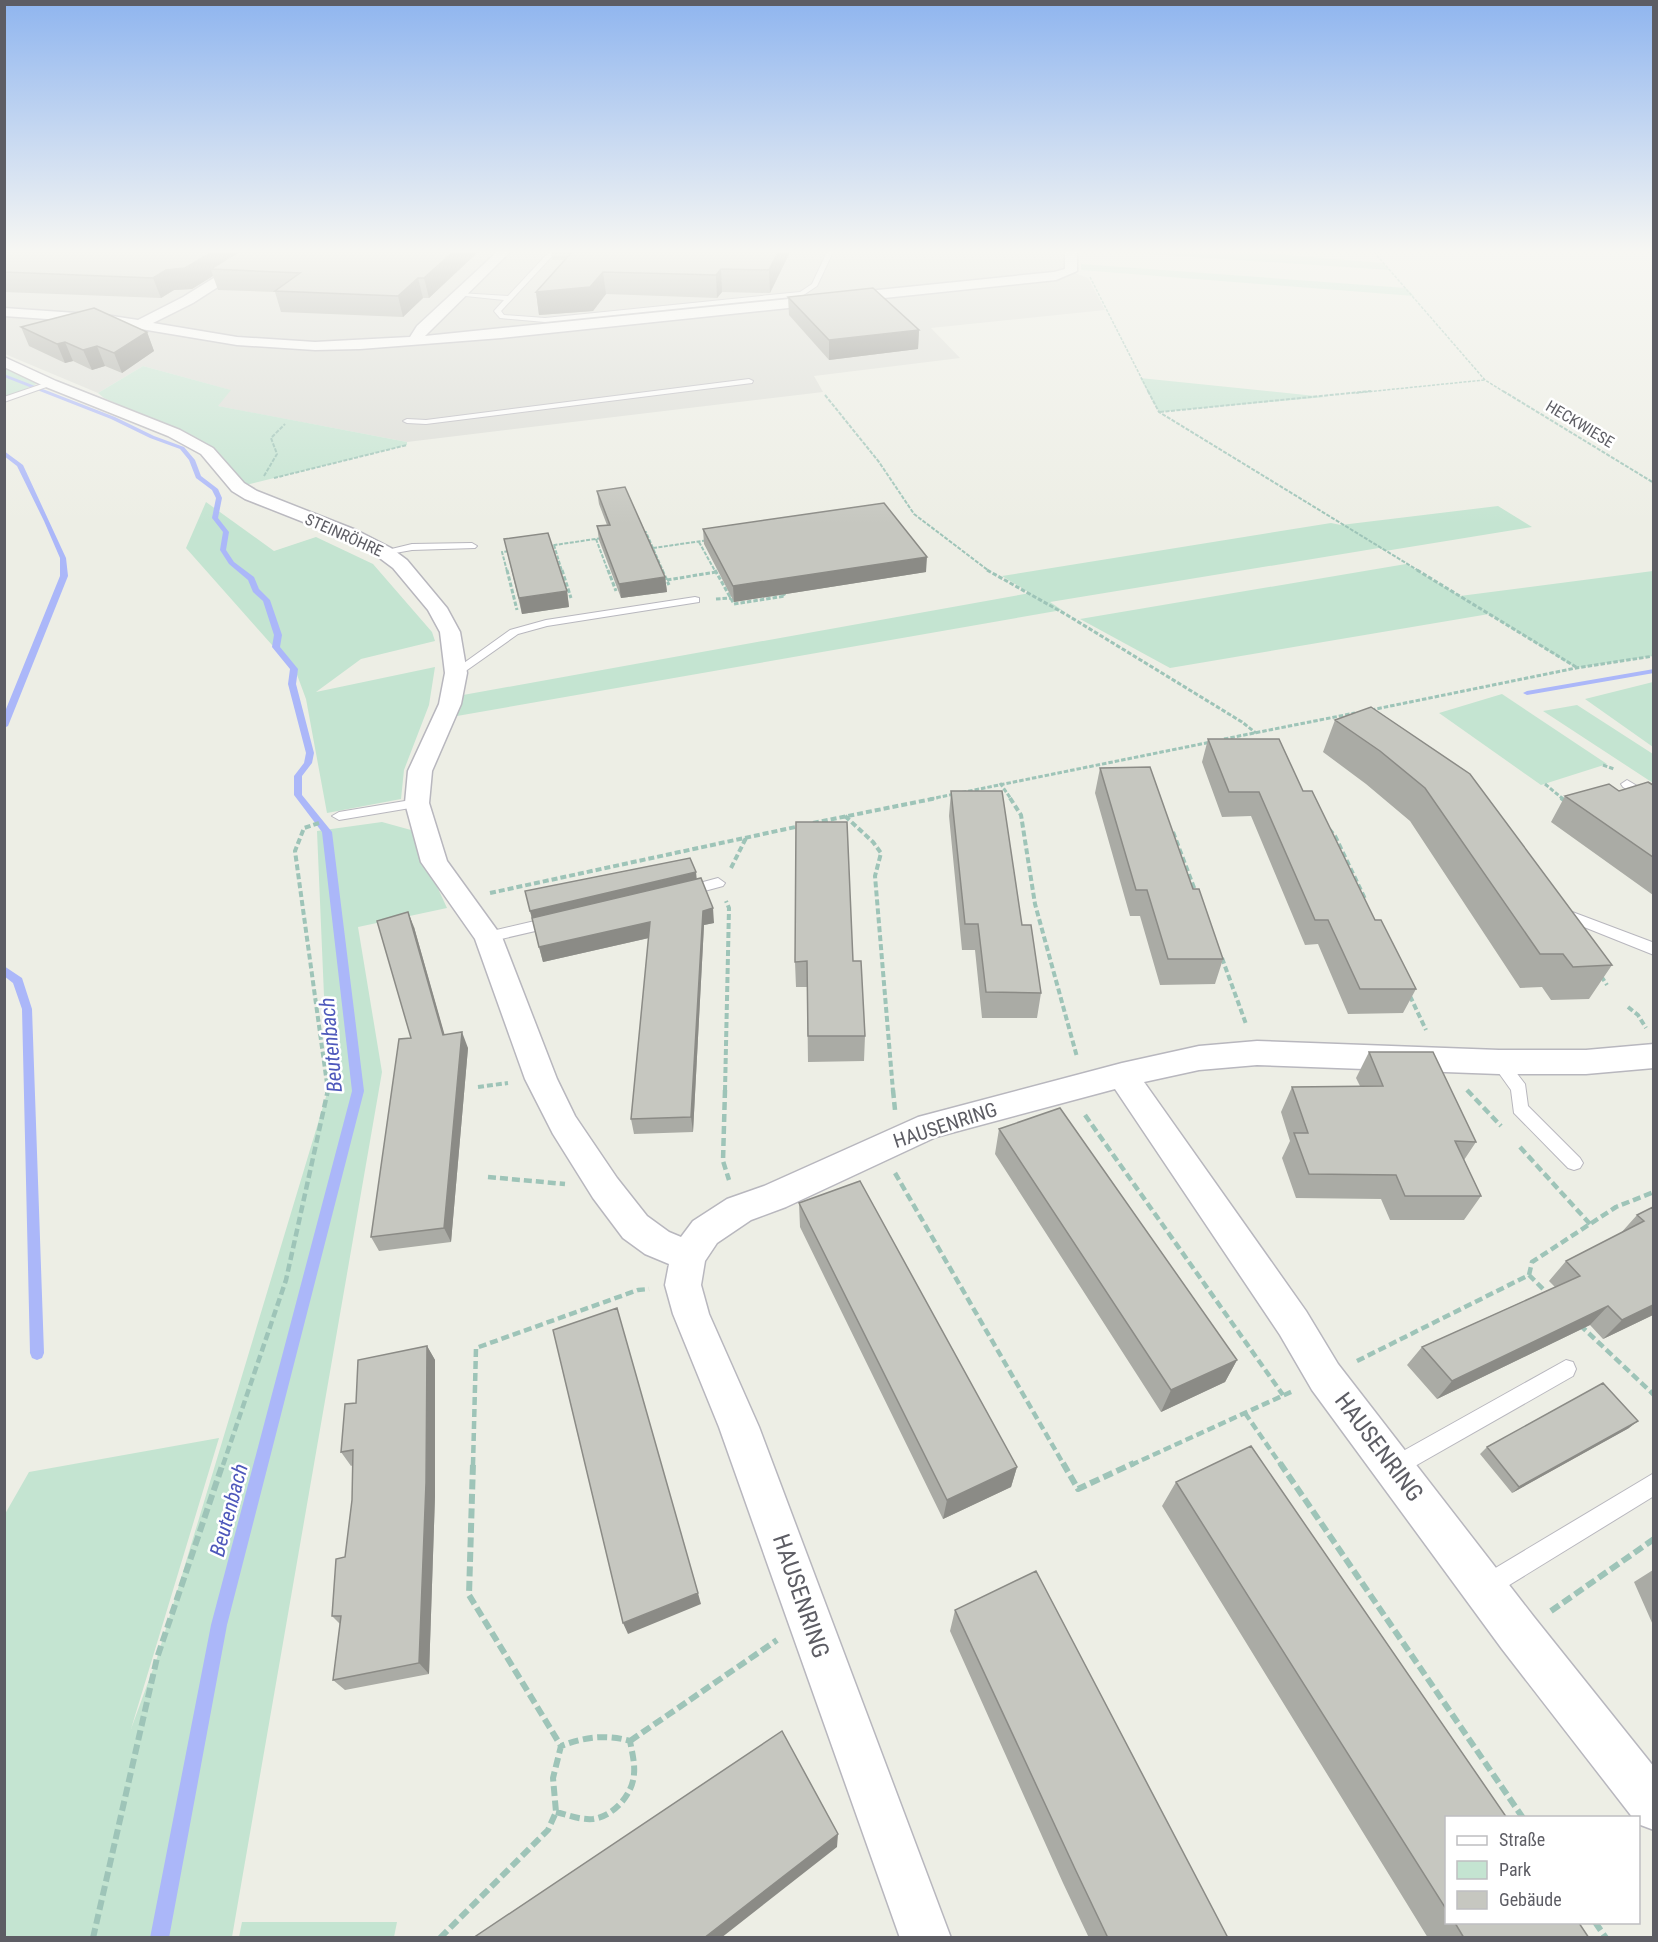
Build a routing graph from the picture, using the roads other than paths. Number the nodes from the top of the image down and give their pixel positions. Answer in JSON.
{"nodes":[{"id":1,"x":252,"y":343,"type":"edge"},
{"id":2,"x":398,"y":343,"type":"edge"},
{"id":3,"x":4,"y":361,"type":"edge"},
{"id":4,"x":749,"y":381,"type":"dead end"},
{"id":5,"x":47,"y":385,"type":"junction"},
{"id":6,"x":4,"y":400,"type":"edge"},
{"id":7,"x":407,"y":421,"type":"dead end"},
{"id":8,"x":472,"y":546,"type":"dead end"},
{"id":9,"x":384,"y":552,"type":"junction"},
{"id":10,"x":694,"y":600,"type":"dead end"},
{"id":11,"x":456,"y":673,"type":"junction"},
{"id":12,"x":1627,"y":784,"type":"road end"},
{"id":13,"x":1653,"y":802,"type":"edge"},
{"id":14,"x":417,"y":803,"type":"junction"},
{"id":15,"x":339,"y":816,"type":"dead end"},
{"id":16,"x":718,"y":884,"type":"road end"},
{"id":17,"x":672,"y":894,"type":"edge"},
{"id":18,"x":1552,"y":903,"type":"edge"},
{"id":19,"x":475,"y":918,"type":"junction"},
{"id":20,"x":568,"y":918,"type":"edge"},
{"id":21,"x":1653,"y":950,"type":"edge"},
{"id":22,"x":1651,"y":1044,"type":"edge"},
{"id":23,"x":1499,"y":1062,"type":"junction"},
{"id":24,"x":1094,"y":1083,"type":"junction"},
{"id":25,"x":1574,"y":1162,"type":"dead end"},
{"id":26,"x":685,"y":1270,"type":"junction"},
{"id":27,"x":1566,"y":1369,"type":"dead end"},
{"id":28,"x":1394,"y":1467,"type":"junction"},
{"id":29,"x":1653,"y":1483,"type":"edge"},
{"id":30,"x":1485,"y":1587,"type":"junction"},
{"id":31,"x":1653,"y":1806,"type":"edge"},
{"id":32,"x":926,"y":1938,"type":"edge"}],
"edges":[{"from":1,"to":2,"type":"street"},
{"from":3,"to":5,"type":"street","name":"STEINRÖHRE"},
{"from":4,"to":7,"type":"lane"},
{"from":5,"to":6,"type":"lane"},
{"from":5,"to":9,"type":"street","name":"STEINRÖHRE"},
{"from":8,"to":9,"type":"lane"},
{"from":9,"to":11,"type":"street","name":"STEINRÖHRE"},
{"from":10,"to":11,"type":"lane"},
{"from":11,"to":14,"type":"street","name":"STEINRÖHRE"},
{"from":12,"to":13,"type":"lane"},
{"from":14,"to":15,"type":"lane"},
{"from":14,"to":19,"type":"street","name":"STEINRÖHRE"},
{"from":16,"to":17,"type":"lane"},
{"from":18,"to":21,"type":"lane"},
{"from":19,"to":20,"type":"lane"},
{"from":19,"to":26,"type":"street"},
{"from":22,"to":23,"type":"street","name":"HAUSENRING"},
{"from":23,"to":24,"type":"street","name":"HAUSENRING"},
{"from":23,"to":25,"type":"lane"},
{"from":24,"to":26,"type":"street","name":"HAUSENRING"},
{"from":24,"to":28,"type":"street","name":"HAUSENRING"},
{"from":26,"to":32,"type":"street","name":"HAUSENRING"},
{"from":27,"to":28,"type":"lane"},
{"from":28,"to":30,"type":"street","name":"HAUSENRING"},
{"from":29,"to":30,"type":"lane"},
{"from":30,"to":31,"type":"street","name":"HAUSENRING"}]}
